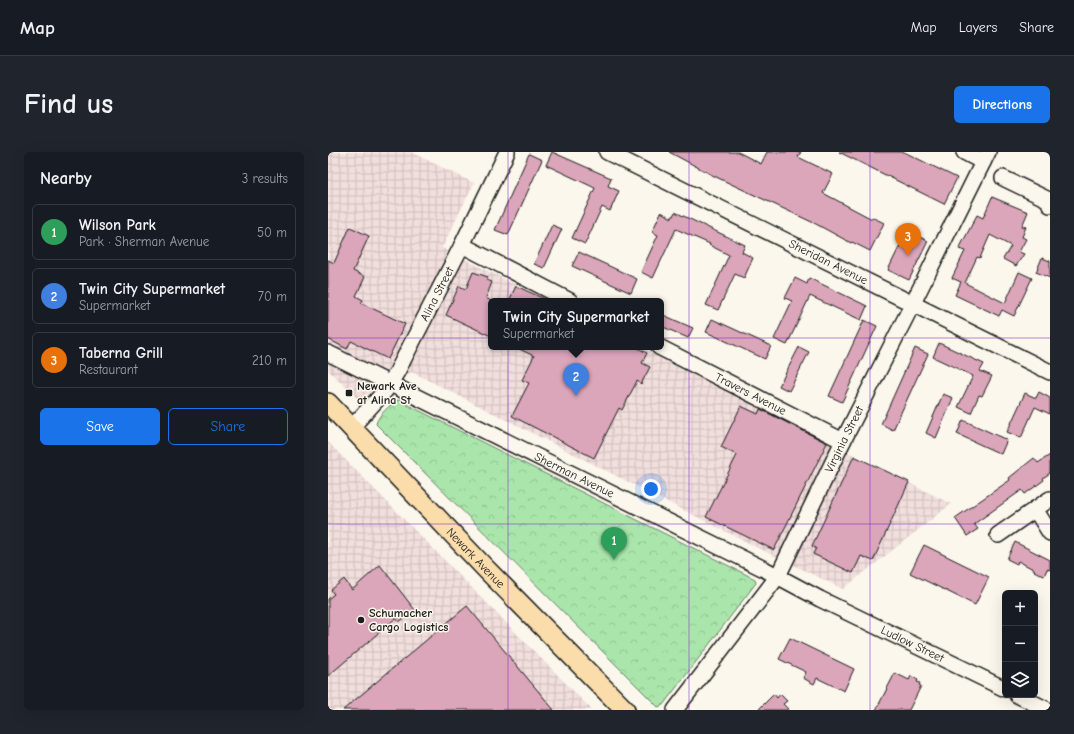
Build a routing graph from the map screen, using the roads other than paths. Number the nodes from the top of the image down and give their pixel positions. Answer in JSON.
{"nodes":[{"id":1,"x":506,"y":152,"type":"edge"},
{"id":2,"x":607,"y":152,"type":"edge"},
{"id":3,"x":964,"y":152,"type":"edge"},
{"id":4,"x":986,"y":157,"type":"edge"},
{"id":5,"x":1003,"y":178,"type":"dead end"},
{"id":6,"x":1050,"y":205,"type":"edge"},
{"id":7,"x":462,"y":245,"type":"junction"},
{"id":8,"x":564,"y":298,"type":"edge"},
{"id":9,"x":913,"y":303,"type":"junction"},
{"id":10,"x":664,"y":350,"type":"edge"},
{"id":11,"x":328,"y":353,"type":"edge"},
{"id":12,"x":1050,"y":372,"type":"edge"},
{"id":13,"x":390,"y":384,"type":"junction"},
{"id":14,"x":328,"y":403,"type":"edge"},
{"id":15,"x":352,"y":427,"type":"junction"},
{"id":16,"x":843,"y":441,"type":"junction"},
{"id":17,"x":1050,"y":499,"type":"edge"},
{"id":18,"x":1035,"y":509,"type":"junction"},
{"id":19,"x":1050,"y":533,"type":"edge"},
{"id":20,"x":998,"y":534,"type":"dead end"},
{"id":21,"x":778,"y":576,"type":"junction"},
{"id":22,"x":820,"y":599,"type":"joint"},
{"id":23,"x":1002,"y":688,"type":"edge"},
{"id":24,"x":1023,"y":698,"type":"edge"},
{"id":25,"x":625,"y":710,"type":"edge"},
{"id":26,"x":675,"y":710,"type":"edge"},
{"id":27,"x":1048,"y":710,"type":"edge"}],
"edges":[{"from":1,"to":7,"type":"street","name":"Alina Street"},
{"from":2,"to":9,"type":"street","name":"Sheridan Avenue"},
{"from":3,"to":4,"type":"street"},
{"from":4,"to":9,"type":"street","name":"Virginia Street"},
{"from":5,"to":6,"type":"street"},
{"from":7,"to":8,"type":"street"},
{"from":7,"to":13,"type":"street","name":"Alina Street"},
{"from":9,"to":12,"type":"street","name":"Sheridan Avenue"},
{"from":9,"to":16,"type":"street","name":"Virginia Street"},
{"from":10,"to":16,"type":"street","name":"Travers Avenue"},
{"from":11,"to":13,"type":"street","name":"Sherman Avenue"},
{"from":13,"to":15,"type":"street","name":"Alina Street"},
{"from":13,"to":21,"type":"street","name":"Sherman Avenue"},
{"from":14,"to":15,"type":"main road","name":"Newark Avenue"},
{"from":15,"to":25,"type":"main road","name":"Newark Avenue"},
{"from":16,"to":21,"type":"street","name":"Virginia Street"},
{"from":17,"to":18,"type":"street"},
{"from":18,"to":19,"type":"street"},
{"from":18,"to":20,"type":"street"},
{"from":21,"to":22,"type":"street","name":"Sherman Avenue"},
{"from":21,"to":26,"type":"street","name":"Virginia Street"},
{"from":22,"to":23,"type":"street","name":"Ludlow Street"},
{"from":24,"to":27,"type":"street"}]}
